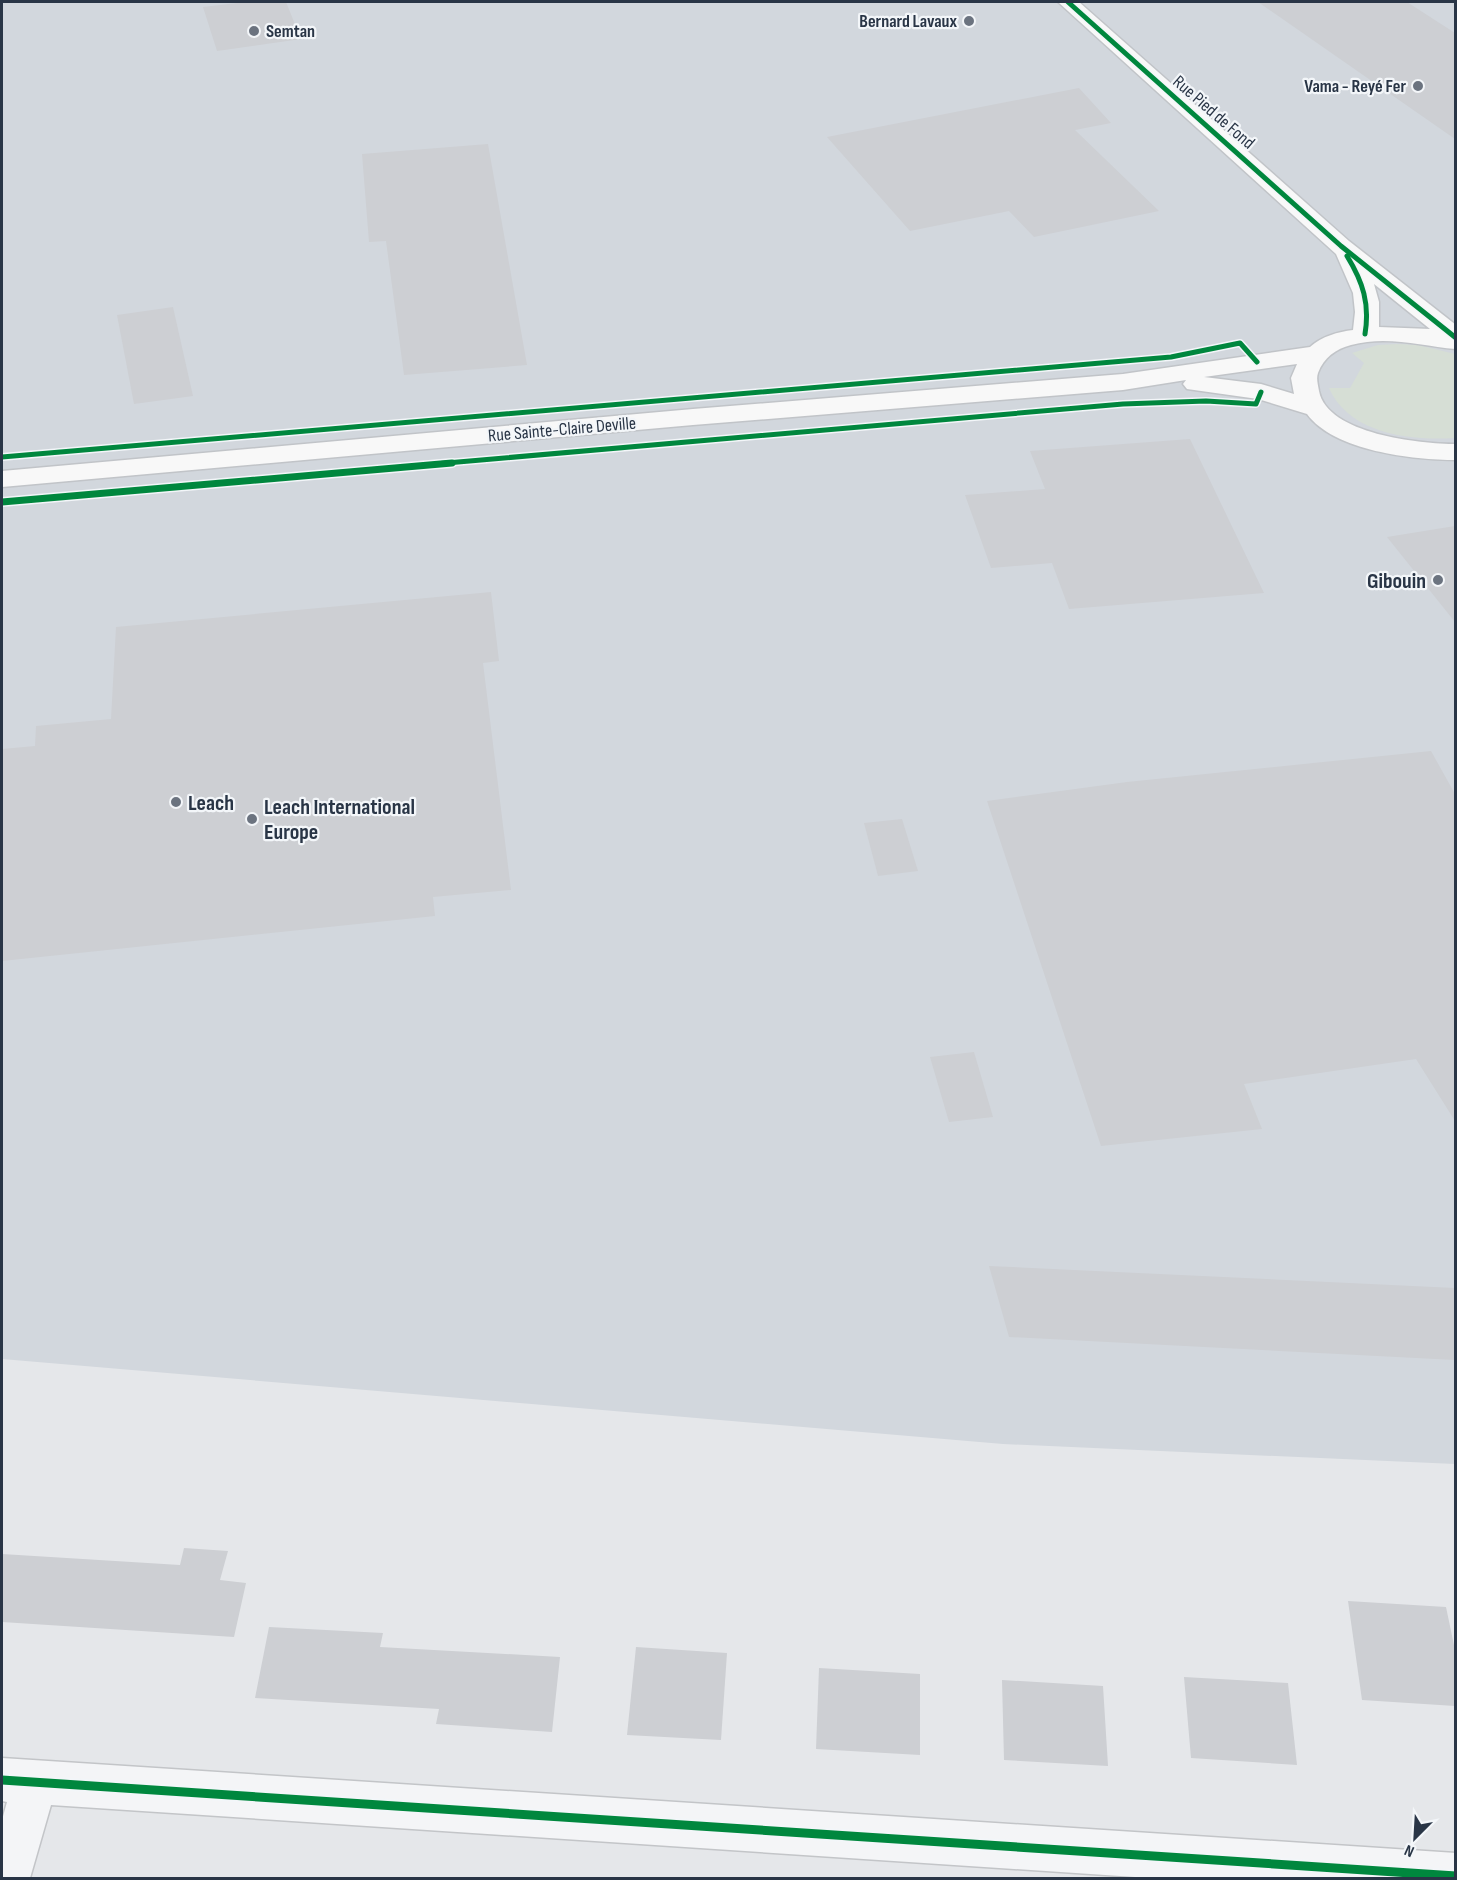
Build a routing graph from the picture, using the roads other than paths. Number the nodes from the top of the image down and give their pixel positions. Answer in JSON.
{"nodes":[{"id":1,"x":1068,"y":2,"type":"edge"},
{"id":2,"x":1341,"y":246,"type":"junction"},
{"id":3,"x":1365,"y":334,"type":"junction"},
{"id":4,"x":1455,"y":338,"type":"edge"},
{"id":5,"x":1455,"y":342,"type":"edge"},
{"id":6,"x":1318,"y":354,"type":"junction"},
{"id":7,"x":1123,"y":382,"type":"junction"},
{"id":8,"x":1316,"y":409,"type":"junction"},
{"id":9,"x":1455,"y":452,"type":"edge"},
{"id":10,"x":2,"y":478,"type":"edge"},
{"id":11,"x":18,"y":1781,"type":"edge"},
{"id":12,"x":1455,"y":1875,"type":"edge"},
{"id":13,"x":7,"y":1878,"type":"edge"}],
"edges":[{"from":1,"to":2,"type":"main road","name":"Rue Pied de Fond"},
{"from":2,"to":3,"type":"main road","name":"Rue Pied de Fond"},
{"from":2,"to":4,"type":"main road","name":"Rue Pied de Fond"},
{"from":3,"to":5,"type":"main road"},
{"from":3,"to":6,"type":"main road"},
{"from":6,"to":7,"type":"main road","name":"Rue Sainte-Claire Deville"},
{"from":6,"to":8,"type":"main road"},
{"from":7,"to":8,"type":"main road","name":"Rue Sainte-Claire Deville"},
{"from":7,"to":10,"type":"main road","name":"Rue Sainte-Claire Deville"},
{"from":8,"to":9,"type":"main road"},
{"from":11,"to":12,"type":"street"},
{"from":11,"to":13,"type":"street"}]}
